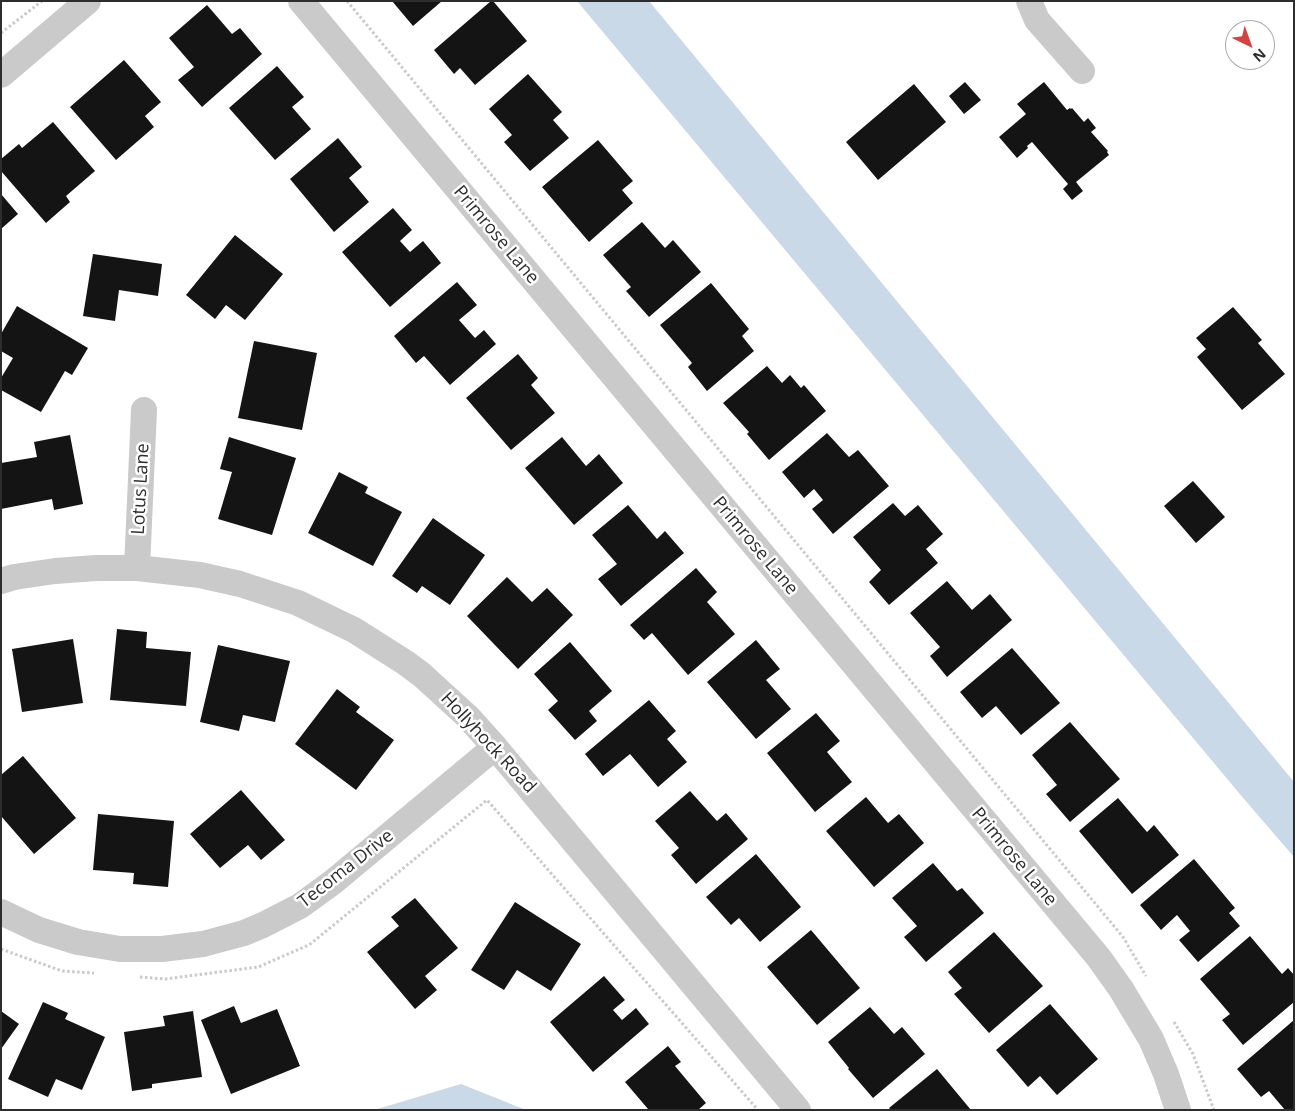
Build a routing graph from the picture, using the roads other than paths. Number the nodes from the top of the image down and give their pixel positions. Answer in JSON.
{"nodes":[{"id":1,"x":88,"y":1,"type":"edge"},
{"id":2,"x":301,"y":1,"type":"edge"},
{"id":3,"x":1029,"y":1,"type":"edge"},
{"id":4,"x":1082,"y":71,"type":"dead end"},
{"id":5,"x":1,"y":75,"type":"edge"},
{"id":6,"x":144,"y":410,"type":"dead end"},
{"id":7,"x":137,"y":568,"type":"junction"},
{"id":8,"x":1,"y":580,"type":"edge"},
{"id":9,"x":496,"y":747,"type":"junction"},
{"id":10,"x":1,"y":912,"type":"edge"},
{"id":11,"x":798,"y":1110,"type":"edge"},
{"id":12,"x":1178,"y":1110,"type":"edge"}],
"edges":[{"from":1,"to":5,"type":"street"},
{"from":2,"to":12,"type":"street","name":"Primrose Lane"},
{"from":3,"to":4,"type":"street"},
{"from":6,"to":7,"type":"street","name":"Lotus Lane"},
{"from":7,"to":8,"type":"street","name":"Hollyhock Road"},
{"from":7,"to":9,"type":"street","name":"Hollyhock Road"},
{"from":9,"to":10,"type":"street","name":"Tecoma Drive"},
{"from":9,"to":11,"type":"street","name":"Hollyhock Road"}]}
